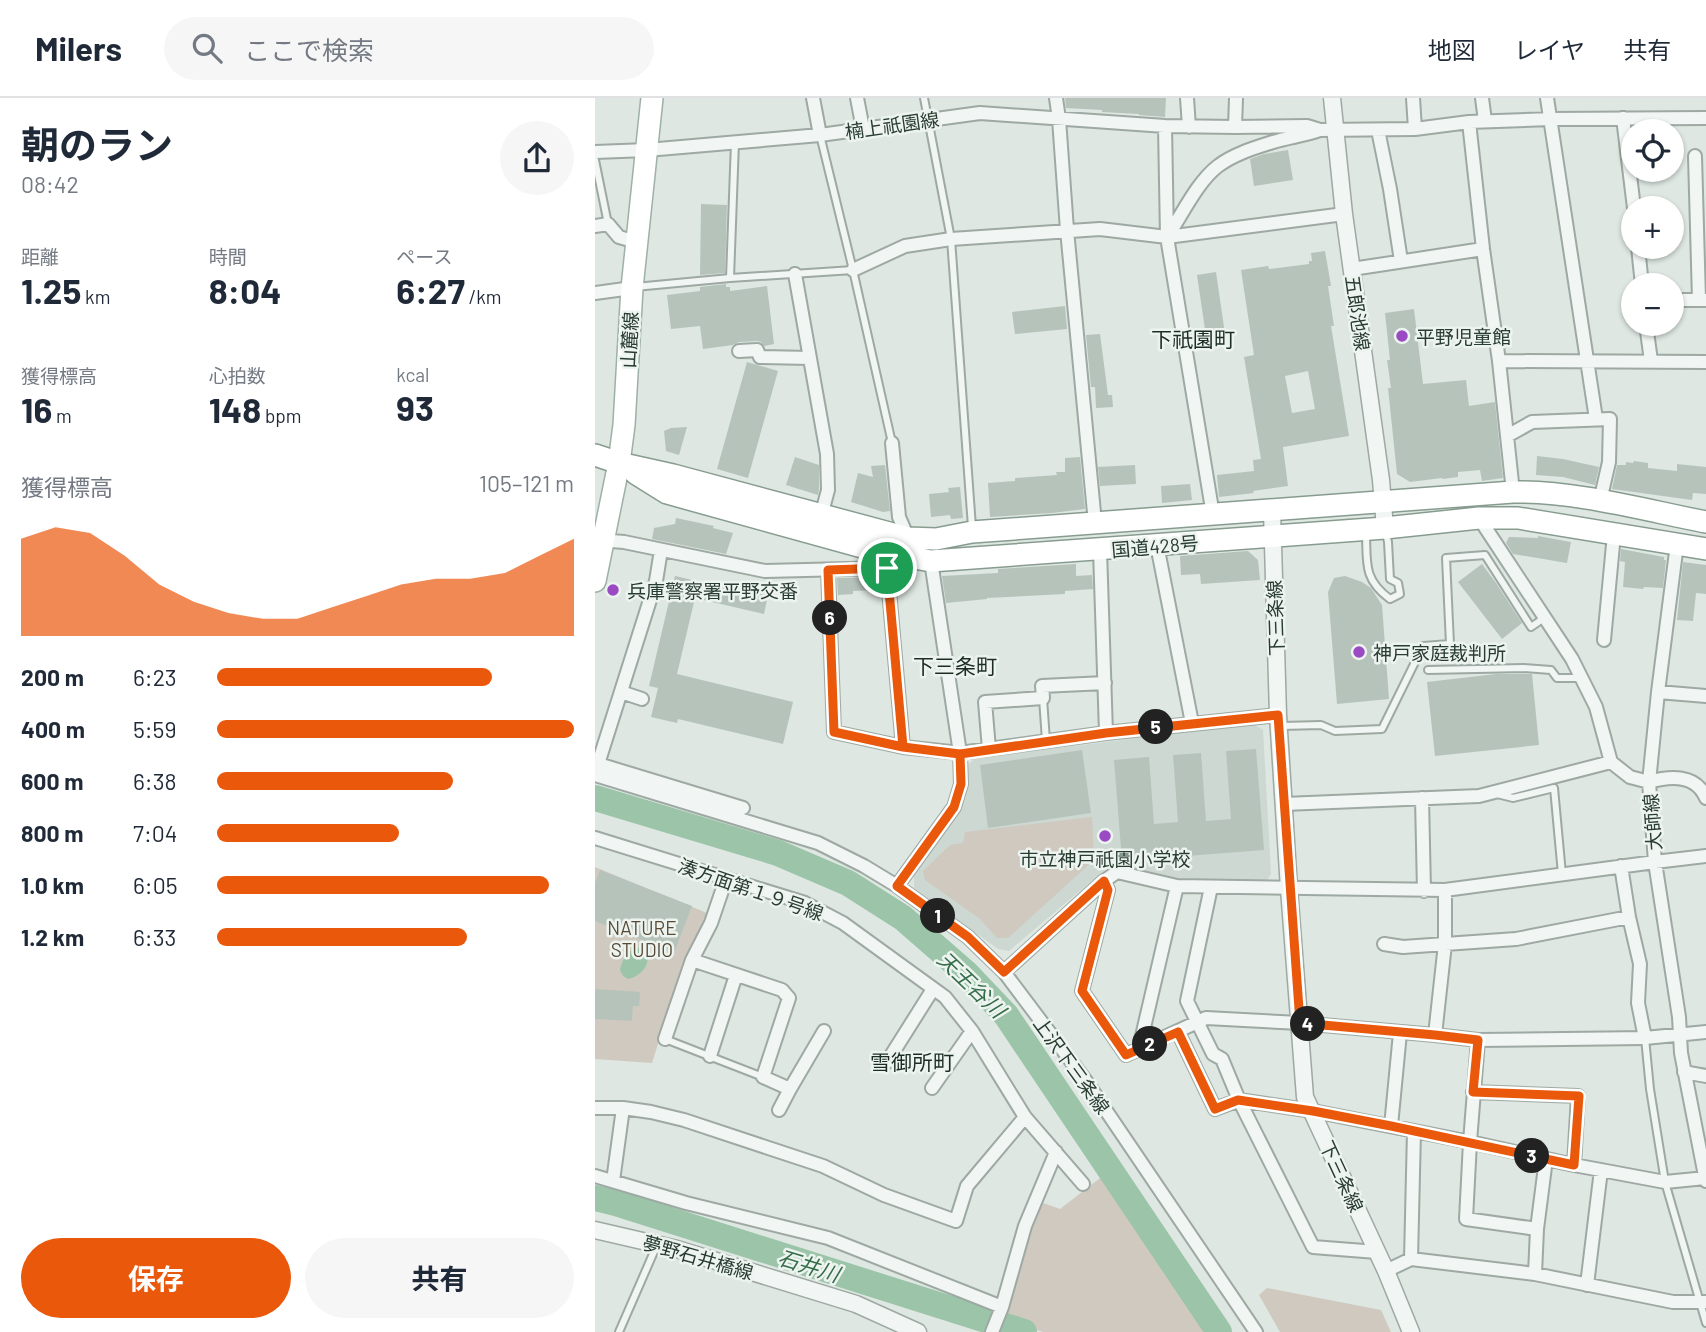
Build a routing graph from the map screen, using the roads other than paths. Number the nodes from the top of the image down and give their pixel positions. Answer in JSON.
{"nodes":[{"id":1,"x":652,"y":98,"type":"edge"},
{"id":2,"x":813,"y":98,"type":"edge"},
{"id":3,"x":857,"y":98,"type":"edge"},
{"id":4,"x":925,"y":98,"type":"edge"},
{"id":5,"x":1056,"y":98,"type":"edge"},
{"id":6,"x":1187,"y":98,"type":"edge"},
{"id":7,"x":1236,"y":98,"type":"edge"},
{"id":8,"x":1332,"y":98,"type":"edge"},
{"id":9,"x":1413,"y":98,"type":"edge"},
{"id":10,"x":1482,"y":98,"type":"edge"},
{"id":11,"x":1547,"y":98,"type":"edge"},
{"id":12,"x":1706,"y":117,"type":"edge"},
{"id":13,"x":1623,"y":118,"type":"junction"},
{"id":14,"x":1059,"y":119,"type":"junction"},
{"id":15,"x":1550,"y":119,"type":"junction"},
{"id":16,"x":930,"y":120,"type":"junction"},
{"id":17,"x":1485,"y":121,"type":"junction"},
{"id":18,"x":1469,"y":122,"type":"junction"},
{"id":19,"x":1165,"y":126,"type":"junction"},
{"id":20,"x":1189,"y":127,"type":"junction"},
{"id":21,"x":1235,"y":127,"type":"junction"},
{"id":22,"x":863,"y":129,"type":"junction"},
{"id":23,"x":1415,"y":129,"type":"junction"},
{"id":24,"x":1328,"y":130,"type":"junction"},
{"id":25,"x":1378,"y":130,"type":"junction"},
{"id":26,"x":820,"y":135,"type":"junction"},
{"id":27,"x":735,"y":142,"type":"junction"},
{"id":28,"x":647,"y":150,"type":"junction"},
{"id":29,"x":595,"y":152,"type":"edge"},
{"id":30,"x":1695,"y":156,"type":"dead end"},
{"id":31,"x":595,"y":160,"type":"edge"},
{"id":32,"x":1633,"y":196,"type":"edge"},
{"id":33,"x":1344,"y":214,"type":"junction"},
{"id":34,"x":601,"y":225,"type":"edge"},
{"id":35,"x":1066,"y":230,"type":"junction"},
{"id":36,"x":1167,"y":237,"type":"junction"},
{"id":37,"x":951,"y":239,"type":"junction"},
{"id":38,"x":637,"y":242,"type":"junction"},
{"id":39,"x":1483,"y":249,"type":"junction"},
{"id":40,"x":1401,"y":261,"type":"junction"},
{"id":41,"x":1352,"y":269,"type":"junction"},
{"id":42,"x":853,"y":270,"type":"junction"},
{"id":43,"x":796,"y":274,"type":"junction"},
{"id":44,"x":730,"y":278,"type":"junction"},
{"id":45,"x":632,"y":288,"type":"junction"},
{"id":46,"x":595,"y":293,"type":"edge"},
{"id":47,"x":1684,"y":300,"type":"edge"},
{"id":48,"x":1703,"y":300,"type":"edge"},
{"id":49,"x":1648,"y":336,"type":"edge"},
{"id":50,"x":739,"y":351,"type":"dead end"},
{"id":51,"x":810,"y":358,"type":"junction"},
{"id":52,"x":1499,"y":361,"type":"junction"},
{"id":53,"x":1651,"y":361,"type":"junction"},
{"id":54,"x":1586,"y":362,"type":"junction"},
{"id":55,"x":1706,"y":362,"type":"edge"},
{"id":56,"x":1596,"y":419,"type":"junction"},
{"id":57,"x":1507,"y":436,"type":"junction"},
{"id":58,"x":892,"y":443,"type":"joint"},
{"id":59,"x":595,"y":455,"type":"edge"},
{"id":60,"x":619,"y":463,"type":"junction"},
{"id":61,"x":1513,"y":492,"type":"junction"},
{"id":62,"x":1600,"y":501,"type":"junction"},
{"id":63,"x":1383,"y":503,"type":"junction"},
{"id":64,"x":1272,"y":511,"type":"junction"},
{"id":65,"x":1213,"y":515,"type":"junction"},
{"id":66,"x":821,"y":516,"type":"junction"},
{"id":67,"x":1479,"y":518,"type":"junction"},
{"id":68,"x":1706,"y":522,"type":"edge"},
{"id":69,"x":1095,"y":523,"type":"junction"},
{"id":70,"x":1376,"y":528,"type":"junction"},
{"id":71,"x":972,"y":533,"type":"junction"},
{"id":72,"x":1614,"y":534,"type":"junction"},
{"id":73,"x":1273,"y":536,"type":"junction"},
{"id":74,"x":599,"y":540,"type":"edge"},
{"id":75,"x":1677,"y":544,"type":"junction"},
{"id":76,"x":1157,"y":545,"type":"junction"},
{"id":77,"x":1706,"y":549,"type":"edge"},
{"id":78,"x":661,"y":550,"type":"junction"},
{"id":79,"x":1100,"y":550,"type":"junction"},
{"id":80,"x":900,"y":555,"type":"junction"},
{"id":81,"x":930,"y":561,"type":"junction"},
{"id":82,"x":828,"y":570,"type":"junction"},
{"id":83,"x":595,"y":581,"type":"edge"},
{"id":84,"x":1545,"y":617,"type":"junction"},
{"id":85,"x":1604,"y":640,"type":"dead end"},
{"id":86,"x":1428,"y":670,"type":"dead end"},
{"id":87,"x":1582,"y":678,"type":"junction"},
{"id":88,"x":1105,"y":683,"type":"junction"},
{"id":89,"x":621,"y":692,"type":"junction"},
{"id":90,"x":1658,"y":692,"type":"junction"},
{"id":91,"x":1706,"y":696,"type":"edge"},
{"id":92,"x":1043,"y":698,"type":"junction"},
{"id":93,"x":642,"y":699,"type":"dead end"},
{"id":94,"x":1279,"y":720,"type":"junction"},
{"id":95,"x":1192,"y":723,"type":"junction"},
{"id":96,"x":1106,"y":733,"type":"junction"},
{"id":97,"x":1046,"y":741,"type":"junction"},
{"id":98,"x":903,"y":747,"type":"junction"},
{"id":99,"x":989,"y":749,"type":"junction"},
{"id":100,"x":960,"y":754,"type":"junction"},
{"id":101,"x":1611,"y":762,"type":"junction"},
{"id":102,"x":596,"y":767,"type":"edge"},
{"id":103,"x":1649,"y":782,"type":"junction"},
{"id":104,"x":1491,"y":793,"type":"junction"},
{"id":105,"x":1705,"y":793,"type":"edge"},
{"id":106,"x":1422,"y":798,"type":"junction"},
{"id":107,"x":1285,"y":804,"type":"junction"},
{"id":108,"x":743,"y":808,"type":"dead end"},
{"id":109,"x":595,"y":838,"type":"edge"},
{"id":110,"x":1706,"y":856,"type":"edge"},
{"id":111,"x":1655,"y":862,"type":"junction"},
{"id":112,"x":1621,"y":866,"type":"junction"},
{"id":113,"x":1562,"y":874,"type":"junction"},
{"id":114,"x":726,"y":879,"type":"junction"},
{"id":115,"x":1104,"y":881,"type":"junction"},
{"id":116,"x":897,"y":886,"type":"junction"},
{"id":117,"x":1177,"y":886,"type":"junction"},
{"id":118,"x":1211,"y":887,"type":"junction"},
{"id":119,"x":1289,"y":889,"type":"junction"},
{"id":120,"x":1445,"y":890,"type":"junction"},
{"id":121,"x":1424,"y":891,"type":"junction"},
{"id":122,"x":1629,"y":916,"type":"junction"},
{"id":123,"x":1384,"y":944,"type":"dead end"},
{"id":124,"x":1445,"y":944,"type":"junction"},
{"id":125,"x":692,"y":960,"type":"junction"},
{"id":126,"x":1004,"y":972,"type":"junction"},
{"id":127,"x":736,"y":975,"type":"junction"},
{"id":128,"x":933,"y":989,"type":"junction"},
{"id":129,"x":1197,"y":1022,"type":"junction"},
{"id":130,"x":1300,"y":1023,"type":"junction"},
{"id":131,"x":824,"y":1031,"type":"dead end"},
{"id":132,"x":972,"y":1031,"type":"junction"},
{"id":133,"x":1178,"y":1032,"type":"junction"},
{"id":134,"x":1400,"y":1032,"type":"junction"},
{"id":135,"x":1706,"y":1032,"type":"edge"},
{"id":136,"x":1679,"y":1034,"type":"junction"},
{"id":137,"x":1435,"y":1035,"type":"junction"},
{"id":138,"x":1645,"y":1038,"type":"junction"},
{"id":139,"x":665,"y":1039,"type":"joint"},
{"id":140,"x":1478,"y":1040,"type":"junction"},
{"id":141,"x":1139,"y":1049,"type":"junction"},
{"id":142,"x":709,"y":1056,"type":"junction"},
{"id":143,"x":887,"y":1062,"type":"dead end"},
{"id":144,"x":1684,"y":1072,"type":"junction"},
{"id":145,"x":1706,"y":1076,"type":"edge"},
{"id":146,"x":763,"y":1077,"type":"junction"},
{"id":147,"x":932,"y":1088,"type":"dead end"},
{"id":148,"x":790,"y":1089,"type":"junction"},
{"id":149,"x":1473,"y":1092,"type":"junction"},
{"id":150,"x":1238,"y":1100,"type":"junction"},
{"id":151,"x":595,"y":1108,"type":"edge"},
{"id":152,"x":623,"y":1108,"type":"junction"},
{"id":153,"x":779,"y":1110,"type":"dead end"},
{"id":154,"x":1313,"y":1111,"type":"junction"},
{"id":155,"x":1025,"y":1117,"type":"junction"},
{"id":156,"x":1391,"y":1126,"type":"junction"},
{"id":157,"x":1414,"y":1130,"type":"junction"},
{"id":158,"x":1470,"y":1142,"type":"junction"},
{"id":159,"x":1056,"y":1152,"type":"junction"},
{"id":160,"x":1546,"y":1159,"type":"junction"},
{"id":161,"x":1574,"y":1165,"type":"junction"},
{"id":162,"x":1601,"y":1170,"type":"junction"},
{"id":163,"x":595,"y":1176,"type":"edge"},
{"id":164,"x":1706,"y":1179,"type":"edge"},
{"id":165,"x":613,"y":1181,"type":"junction"},
{"id":166,"x":1665,"y":1182,"type":"junction"},
{"id":167,"x":1083,"y":1184,"type":"dead end"},
{"id":168,"x":1537,"y":1229,"type":"junction"},
{"id":169,"x":595,"y":1230,"type":"edge"},
{"id":170,"x":657,"y":1244,"type":"junction"},
{"id":171,"x":1377,"y":1252,"type":"junction"},
{"id":172,"x":1411,"y":1259,"type":"junction"},
{"id":173,"x":1386,"y":1271,"type":"junction"},
{"id":174,"x":1535,"y":1274,"type":"junction"},
{"id":175,"x":1587,"y":1284,"type":"junction"},
{"id":176,"x":1703,"y":1303,"type":"edge"},
{"id":177,"x":1002,"y":1307,"type":"junction"},
{"id":178,"x":1706,"y":1324,"type":"edge"},
{"id":179,"x":619,"y":1332,"type":"edge"},
{"id":180,"x":918,"y":1332,"type":"edge"},
{"id":181,"x":992,"y":1332,"type":"edge"},
{"id":182,"x":1256,"y":1332,"type":"edge"},
{"id":183,"x":1411,"y":1332,"type":"edge"}],
"edges":[{"from":1,"to":28,"type":"main road","name":"山麓線"},
{"from":2,"to":26,"type":"street"},
{"from":3,"to":22,"type":"street"},
{"from":4,"to":16,"type":"lane"},
{"from":5,"to":14,"type":"street"},
{"from":6,"to":20,"type":"street"},
{"from":7,"to":21,"type":"street"},
{"from":8,"to":24,"type":"street","name":"五郎池線"},
{"from":9,"to":23,"type":"street"},
{"from":10,"to":17,"type":"street"},
{"from":11,"to":15,"type":"street"},
{"from":12,"to":13,"type":"street"},
{"from":13,"to":15,"type":"street"},
{"from":13,"to":32,"type":"street"},
{"from":14,"to":16,"type":"street","name":"楠上祇園線"},
{"from":14,"to":19,"type":"street","name":"楠上祇園線"},
{"from":14,"to":35,"type":"street"},
{"from":15,"to":17,"type":"street"},
{"from":15,"to":54,"type":"street"},
{"from":16,"to":22,"type":"street","name":"楠上祇園線"},
{"from":16,"to":37,"type":"lane"},
{"from":17,"to":18,"type":"street"},
{"from":18,"to":23,"type":"street"},
{"from":18,"to":39,"type":"street"},
{"from":19,"to":20,"type":"street","name":"楠上祇園線"},
{"from":19,"to":36,"type":"street"},
{"from":20,"to":21,"type":"street","name":"楠上祇園線"},
{"from":21,"to":24,"type":"street","name":"楠上祇園線"},
{"from":22,"to":26,"type":"street","name":"楠上祇園線"},
{"from":23,"to":25,"type":"street"},
{"from":24,"to":25,"type":"street"},
{"from":24,"to":33,"type":"street","name":"五郎池線"},
{"from":24,"to":36,"type":"street"},
{"from":25,"to":40,"type":"street"},
{"from":26,"to":27,"type":"street","name":"楠上祇園線"},
{"from":26,"to":42,"type":"lane"},
{"from":27,"to":28,"type":"street","name":"楠上祇園線"},
{"from":27,"to":44,"type":"lane"},
{"from":28,"to":29,"type":"street","name":"楠上祇園線"},
{"from":28,"to":38,"type":"main road","name":"山麓線"},
{"from":30,"to":48,"type":"street"},
{"from":31,"to":34,"type":"lane"},
{"from":33,"to":36,"type":"street"},
{"from":33,"to":41,"type":"street","name":"五郎池線"},
{"from":34,"to":38,"type":"street"},
{"from":35,"to":36,"type":"street"},
{"from":35,"to":37,"type":"street"},
{"from":35,"to":69,"type":"street"},
{"from":36,"to":65,"type":"street"},
{"from":37,"to":42,"type":"street"},
{"from":37,"to":71,"type":"lane"},
{"from":38,"to":45,"type":"main road","name":"山麓線"},
{"from":39,"to":40,"type":"street"},
{"from":39,"to":52,"type":"street"},
{"from":40,"to":41,"type":"street"},
{"from":41,"to":63,"type":"street","name":"五郎池線"},
{"from":42,"to":43,"type":"lane"},
{"from":42,"to":58,"type":"lane"},
{"from":43,"to":44,"type":"lane"},
{"from":43,"to":51,"type":"street"},
{"from":44,"to":45,"type":"lane"},
{"from":45,"to":46,"type":"street"},
{"from":45,"to":60,"type":"main road","name":"山麓線"},
{"from":47,"to":48,"type":"street"},
{"from":49,"to":53,"type":"street"},
{"from":50,"to":51,"type":"street"},
{"from":51,"to":66,"type":"street"},
{"from":52,"to":54,"type":"street"},
{"from":52,"to":57,"type":"street"},
{"from":53,"to":54,"type":"street"},
{"from":53,"to":55,"type":"street"},
{"from":54,"to":56,"type":"street"},
{"from":56,"to":57,"type":"street"},
{"from":56,"to":62,"type":"street"},
{"from":57,"to":61,"type":"street"},
{"from":58,"to":80,"type":"street"},
{"from":59,"to":60,"type":"main road","name":"国道428号"},
{"from":60,"to":66,"type":"main road","name":"国道428号"},
{"from":60,"to":74,"type":"main road","name":"山麓線"},
{"from":60,"to":80,"type":"main road","name":"国道428号"},
{"from":61,"to":62,"type":"main road","name":"国道428号"},
{"from":61,"to":63,"type":"main road","name":"国道428号"},
{"from":62,"to":68,"type":"main road","name":"国道428号"},
{"from":63,"to":64,"type":"main road","name":"国道428号"},
{"from":63,"to":70,"type":"street","name":"五郎池線"},
{"from":64,"to":65,"type":"main road","name":"国道428号"},
{"from":64,"to":73,"type":"street","name":"下三条線"},
{"from":65,"to":69,"type":"main road","name":"国道428号"},
{"from":66,"to":80,"type":"main road","name":"国道428号"},
{"from":67,"to":70,"type":"main road","name":"国道428号"},
{"from":67,"to":72,"type":"main road","name":"国道428号"},
{"from":67,"to":84,"type":"street"},
{"from":69,"to":71,"type":"main road","name":"国道428号"},
{"from":70,"to":70,"type":"lane"},
{"from":70,"to":73,"type":"main road","name":"国道428号"},
{"from":71,"to":80,"type":"main road","name":"国道428号"},
{"from":72,"to":75,"type":"main road","name":"国道428号"},
{"from":72,"to":85,"type":"street"},
{"from":73,"to":76,"type":"main road","name":"国道428号"},
{"from":73,"to":94,"type":"street","name":"下三条線"},
{"from":74,"to":78,"type":"street"},
{"from":74,"to":83,"type":"main road","name":"山麓線"},
{"from":75,"to":77,"type":"main road","name":"国道428号"},
{"from":75,"to":90,"type":"street"},
{"from":76,"to":79,"type":"main road","name":"国道428号"},
{"from":76,"to":95,"type":"street"},
{"from":78,"to":82,"type":"street"},
{"from":78,"to":89,"type":"street"},
{"from":79,"to":81,"type":"main road","name":"国道428号"},
{"from":79,"to":88,"type":"street"},
{"from":80,"to":81,"type":"main road","name":"国道428号"},
{"from":80,"to":82,"type":"street"},
{"from":80,"to":98,"type":"street"},
{"from":81,"to":100,"type":"street"},
{"from":82,"to":98,"type":"street"},
{"from":84,"to":87,"type":"street"},
{"from":84,"to":94,"type":"lane"},
{"from":86,"to":87,"type":"lane"},
{"from":87,"to":101,"type":"street"},
{"from":88,"to":92,"type":"street"},
{"from":88,"to":96,"type":"street"},
{"from":89,"to":93,"type":"street"},
{"from":89,"to":102,"type":"street"},
{"from":90,"to":91,"type":"street"},
{"from":90,"to":103,"type":"street"},
{"from":92,"to":97,"type":"lane"},
{"from":92,"to":99,"type":"street"},
{"from":94,"to":95,"type":"street"},
{"from":94,"to":107,"type":"street","name":"下三条線"},
{"from":95,"to":96,"type":"street"},
{"from":96,"to":97,"type":"street"},
{"from":97,"to":99,"type":"street"},
{"from":98,"to":100,"type":"street"},
{"from":99,"to":100,"type":"street"},
{"from":100,"to":116,"type":"street"},
{"from":101,"to":103,"type":"street","name":"大師線"},
{"from":101,"to":104,"type":"street"},
{"from":102,"to":108,"type":"street"},
{"from":102,"to":116,"type":"street","name":"上沢下三条線"},
{"from":103,"to":105,"type":"street"},
{"from":103,"to":111,"type":"street","name":"大師線"},
{"from":104,"to":106,"type":"street"},
{"from":104,"to":113,"type":"lane"},
{"from":106,"to":107,"type":"street"},
{"from":106,"to":121,"type":"street"},
{"from":107,"to":119,"type":"street","name":"下三条線"},
{"from":109,"to":114,"type":"street","name":"湊方面第１９号線"},
{"from":110,"to":111,"type":"street"},
{"from":111,"to":112,"type":"street"},
{"from":111,"to":136,"type":"street","name":"大師線"},
{"from":112,"to":113,"type":"street"},
{"from":112,"to":122,"type":"street"},
{"from":113,"to":120,"type":"street"},
{"from":114,"to":125,"type":"street"},
{"from":114,"to":128,"type":"street","name":"湊方面第１９号線"},
{"from":115,"to":117,"type":"street"},
{"from":115,"to":126,"type":"street"},
{"from":115,"to":141,"type":"street"},
{"from":116,"to":126,"type":"street","name":"上沢下三条線"},
{"from":117,"to":118,"type":"street"},
{"from":117,"to":141,"type":"street"},
{"from":118,"to":119,"type":"street"},
{"from":118,"to":129,"type":"street"},
{"from":119,"to":121,"type":"street"},
{"from":119,"to":130,"type":"street","name":"下三条線"},
{"from":120,"to":121,"type":"street"},
{"from":120,"to":124,"type":"street"},
{"from":122,"to":124,"type":"street"},
{"from":122,"to":138,"type":"street"},
{"from":123,"to":124,"type":"street"},
{"from":124,"to":137,"type":"street"},
{"from":125,"to":127,"type":"street"},
{"from":125,"to":139,"type":"street"},
{"from":126,"to":182,"type":"street","name":"上沢下三条線"},
{"from":127,"to":142,"type":"street"},
{"from":127,"to":146,"type":"street"},
{"from":128,"to":132,"type":"street","name":"湊方面第１９号線"},
{"from":128,"to":143,"type":"street"},
{"from":129,"to":130,"type":"street"},
{"from":129,"to":133,"type":"street"},
{"from":129,"to":150,"type":"street"},
{"from":130,"to":134,"type":"street"},
{"from":130,"to":154,"type":"street","name":"下三条線"},
{"from":131,"to":148,"type":"street"},
{"from":132,"to":147,"type":"street"},
{"from":132,"to":155,"type":"street","name":"湊方面第１９号線"},
{"from":133,"to":141,"type":"street"},
{"from":133,"to":150,"type":"street"},
{"from":134,"to":137,"type":"street"},
{"from":134,"to":156,"type":"street"},
{"from":135,"to":136,"type":"street"},
{"from":136,"to":138,"type":"street"},
{"from":136,"to":144,"type":"street","name":"大師線"},
{"from":137,"to":140,"type":"street"},
{"from":138,"to":140,"type":"street"},
{"from":138,"to":166,"type":"lane"},
{"from":139,"to":142,"type":"lane"},
{"from":140,"to":149,"type":"street"},
{"from":142,"to":146,"type":"lane"},
{"from":144,"to":145,"type":"street"},
{"from":144,"to":164,"type":"street","name":"大師線"},
{"from":146,"to":148,"type":"street"},
{"from":148,"to":153,"type":"street"},
{"from":149,"to":158,"type":"street"},
{"from":149,"to":161,"type":"street"},
{"from":150,"to":154,"type":"street"},
{"from":150,"to":171,"type":"street"},
{"from":151,"to":152,"type":"street"},
{"from":152,"to":155,"type":"street"},
{"from":152,"to":165,"type":"street"},
{"from":154,"to":156,"type":"street"},
{"from":154,"to":171,"type":"street","name":"下三条線"},
{"from":155,"to":159,"type":"street","name":"湊方面第１９号線"},
{"from":156,"to":157,"type":"street"},
{"from":157,"to":158,"type":"street"},
{"from":157,"to":172,"type":"street"},
{"from":158,"to":160,"type":"street"},
{"from":158,"to":168,"type":"street"},
{"from":159,"to":167,"type":"street","name":"湊方面第１９号線"},
{"from":159,"to":177,"type":"street"},
{"from":160,"to":161,"type":"street"},
{"from":160,"to":168,"type":"street"},
{"from":161,"to":162,"type":"street"},
{"from":162,"to":166,"type":"street"},
{"from":162,"to":175,"type":"street"},
{"from":163,"to":165,"type":"street"},
{"from":164,"to":166,"type":"street"},
{"from":165,"to":177,"type":"street"},
{"from":166,"to":176,"type":"lane"},
{"from":168,"to":174,"type":"street"},
{"from":169,"to":170,"type":"street","name":"夢野石井橋線"},
{"from":170,"to":179,"type":"lane"},
{"from":170,"to":180,"type":"street","name":"夢野石井橋線"},
{"from":171,"to":173,"type":"street","name":"下三条線"},
{"from":172,"to":173,"type":"street"},
{"from":172,"to":174,"type":"street"},
{"from":173,"to":183,"type":"street","name":"下三条線"},
{"from":174,"to":175,"type":"street"},
{"from":175,"to":176,"type":"street"},
{"from":176,"to":178,"type":"lane"},
{"from":177,"to":181,"type":"street"}]}
